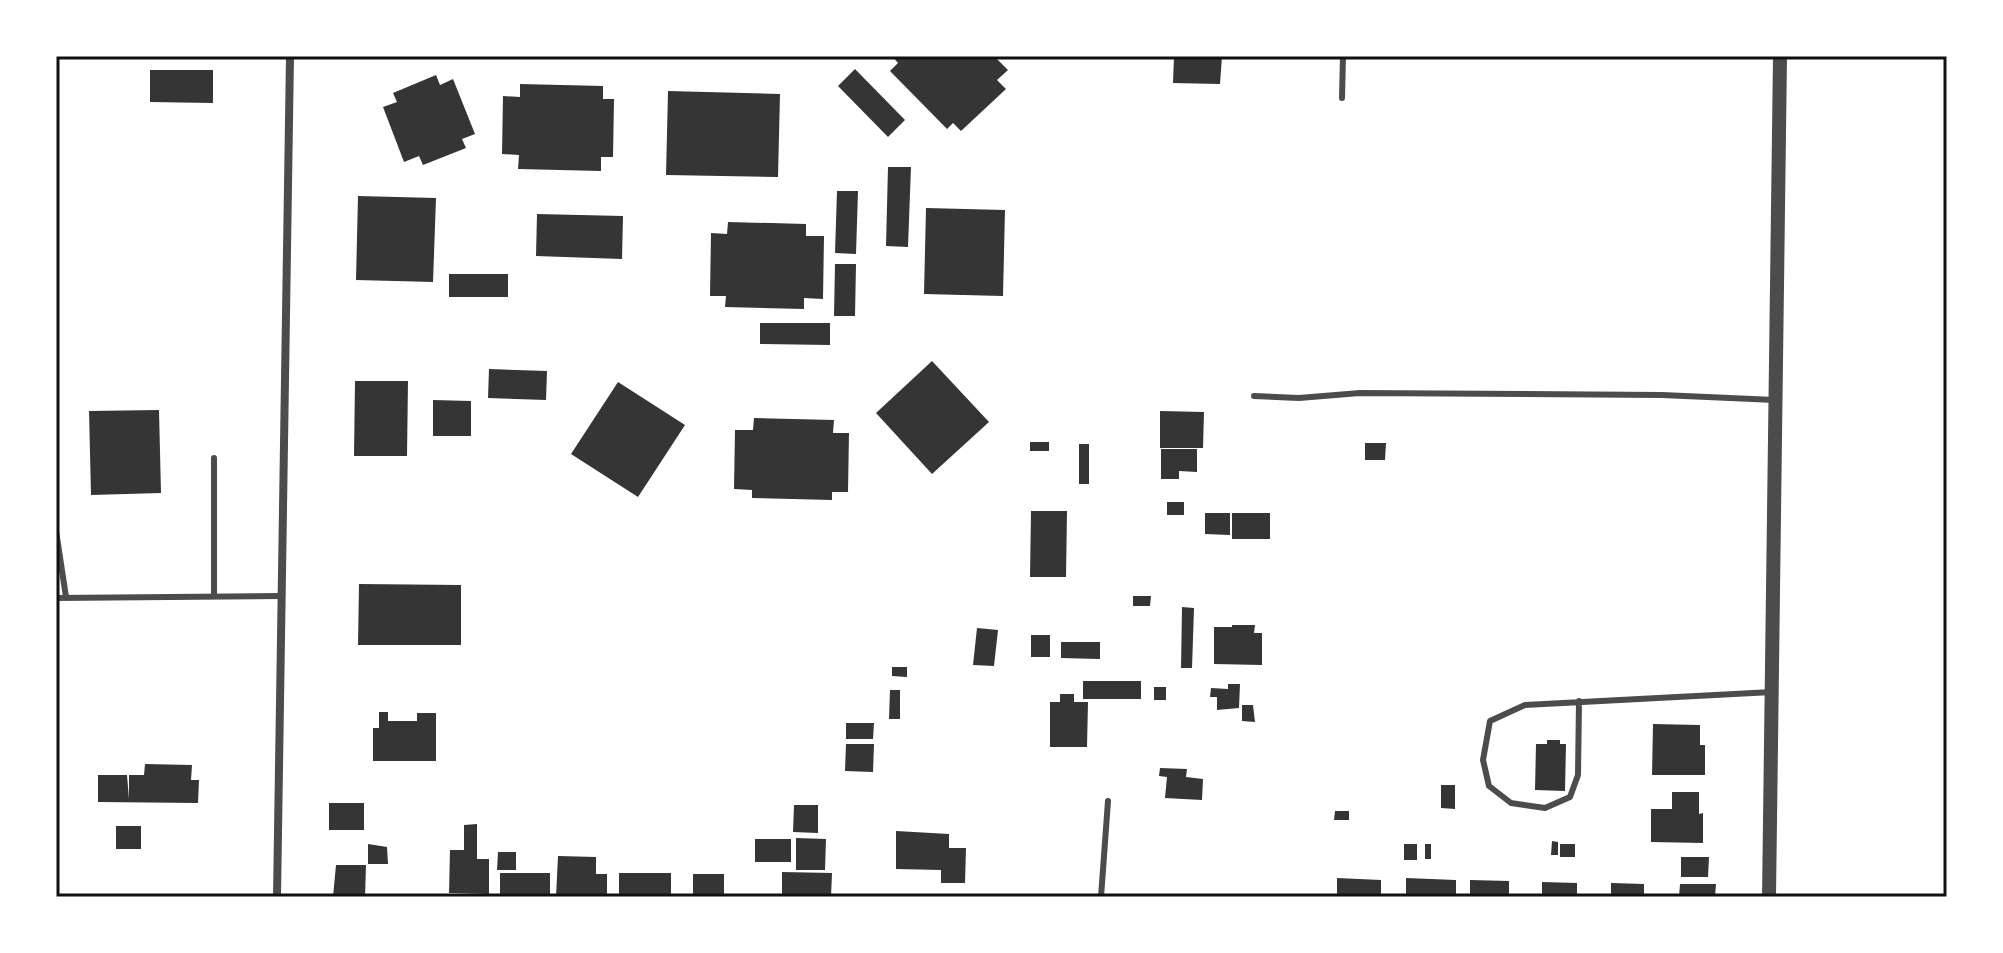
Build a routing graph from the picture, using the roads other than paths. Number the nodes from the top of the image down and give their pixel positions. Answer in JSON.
{"nodes":[{"id":1,"x":290,"y":56,"type":"edge"},
{"id":2,"x":1343,"y":56,"type":"edge"},
{"id":3,"x":1780,"y":56,"type":"edge"},
{"id":4,"x":1342,"y":98,"type":"dead end"},
{"id":5,"x":1254,"y":396,"type":"dead end"},
{"id":6,"x":1775,"y":400,"type":"junction"},
{"id":7,"x":214,"y":458,"type":"dead end"},
{"id":8,"x":56,"y":531,"type":"edge"},
{"id":9,"x":214,"y":596,"type":"junction"},
{"id":10,"x":281,"y":596,"type":"junction"},
{"id":11,"x":66,"y":597,"type":"junction"},
{"id":12,"x":56,"y":598,"type":"edge"},
{"id":13,"x":1772,"y":692,"type":"junction"},
{"id":14,"x":1579,"y":701,"type":"junction"},
{"id":15,"x":1108,"y":801,"type":"dead end"},
{"id":16,"x":277,"y":897,"type":"edge"},
{"id":17,"x":1101,"y":897,"type":"edge"},
{"id":18,"x":1769,"y":897,"type":"edge"}],
"edges":[{"from":1,"to":10,"type":"street"},
{"from":2,"to":4,"type":"lane"},
{"from":3,"to":6,"type":"street"},
{"from":5,"to":6,"type":"lane"},
{"from":6,"to":13,"type":"street"},
{"from":7,"to":9,"type":"lane"},
{"from":8,"to":11,"type":"lane"},
{"from":9,"to":10,"type":"lane"},
{"from":9,"to":11,"type":"lane"},
{"from":10,"to":16,"type":"street"},
{"from":11,"to":12,"type":"lane"},
{"from":13,"to":14,"type":"lane"},
{"from":13,"to":18,"type":"street"},
{"from":14,"to":14,"type":"lane"},
{"from":15,"to":17,"type":"lane"}]}
